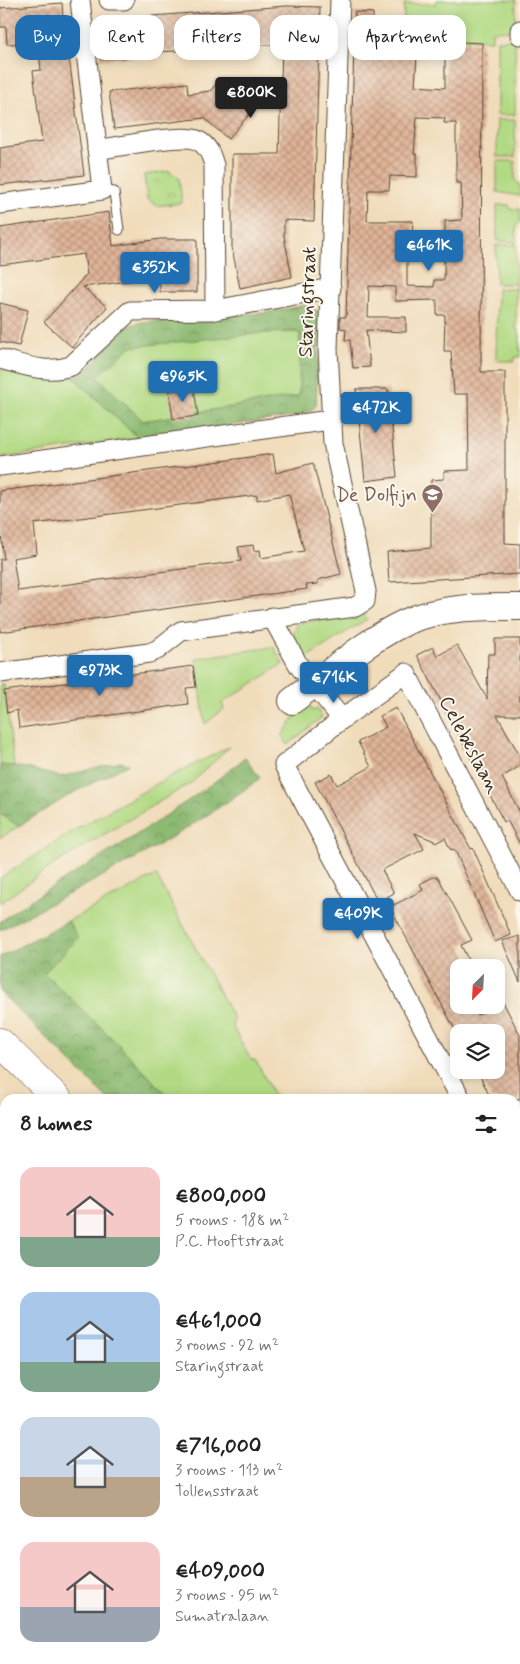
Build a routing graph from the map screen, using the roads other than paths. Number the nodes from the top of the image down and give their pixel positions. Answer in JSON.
{"nodes":[{"id":1,"x":80,"y":0,"type":"edge"},
{"id":2,"x":109,"y":0,"type":"edge"},
{"id":3,"x":124,"y":0,"type":"edge"},
{"id":4,"x":340,"y":0,"type":"edge"},
{"id":5,"x":520,"y":30,"type":"edge"},
{"id":6,"x":520,"y":35,"type":"edge"},
{"id":7,"x":97,"y":150,"type":"junction"},
{"id":8,"x":102,"y":190,"type":"junction"},
{"id":9,"x":0,"y":204,"type":"edge"},
{"id":10,"x":118,"y":230,"type":"dead end"},
{"id":11,"x":331,"y":288,"type":"junction"},
{"id":12,"x":215,"y":310,"type":"junction"},
{"id":13,"x":0,"y":359,"type":"edge"},
{"id":14,"x":330,"y":420,"type":"junction"},
{"id":15,"x":0,"y":466,"type":"edge"},
{"id":16,"x":520,"y":607,"type":"edge"},
{"id":17,"x":272,"y":617,"type":"junction"},
{"id":18,"x":0,"y":672,"type":"edge"},
{"id":19,"x":314,"y":684,"type":"junction"},
{"id":20,"x":292,"y":701,"type":"dead end"},
{"id":21,"x":342,"y":719,"type":"junction"},
{"id":22,"x":520,"y":891,"type":"edge"},
{"id":23,"x":0,"y":1042,"type":"edge"},
{"id":24,"x":53,"y":1094,"type":"edge"},
{"id":25,"x":458,"y":1094,"type":"edge"}],
"edges":[{"from":1,"to":7,"type":"street"},
{"from":2,"to":3,"type":"street"},
{"from":4,"to":11,"type":"street","name":"Staringstraat"},
{"from":5,"to":6,"type":"street"},
{"from":7,"to":8,"type":"street"},
{"from":7,"to":12,"type":"street"},
{"from":8,"to":9,"type":"street"},
{"from":8,"to":10,"type":"lane"},
{"from":11,"to":12,"type":"street"},
{"from":11,"to":14,"type":"street","name":"Staringstraat"},
{"from":12,"to":13,"type":"street"},
{"from":14,"to":15,"type":"street"},
{"from":14,"to":17,"type":"street","name":"Staringstraat"},
{"from":16,"to":19,"type":"street"},
{"from":17,"to":18,"type":"street"},
{"from":17,"to":19,"type":"street"},
{"from":19,"to":20,"type":"street"},
{"from":19,"to":21,"type":"street"},
{"from":21,"to":22,"type":"street","name":"Celebeslaan"},
{"from":21,"to":25,"type":"street"},
{"from":23,"to":24,"type":"highway"}]}
